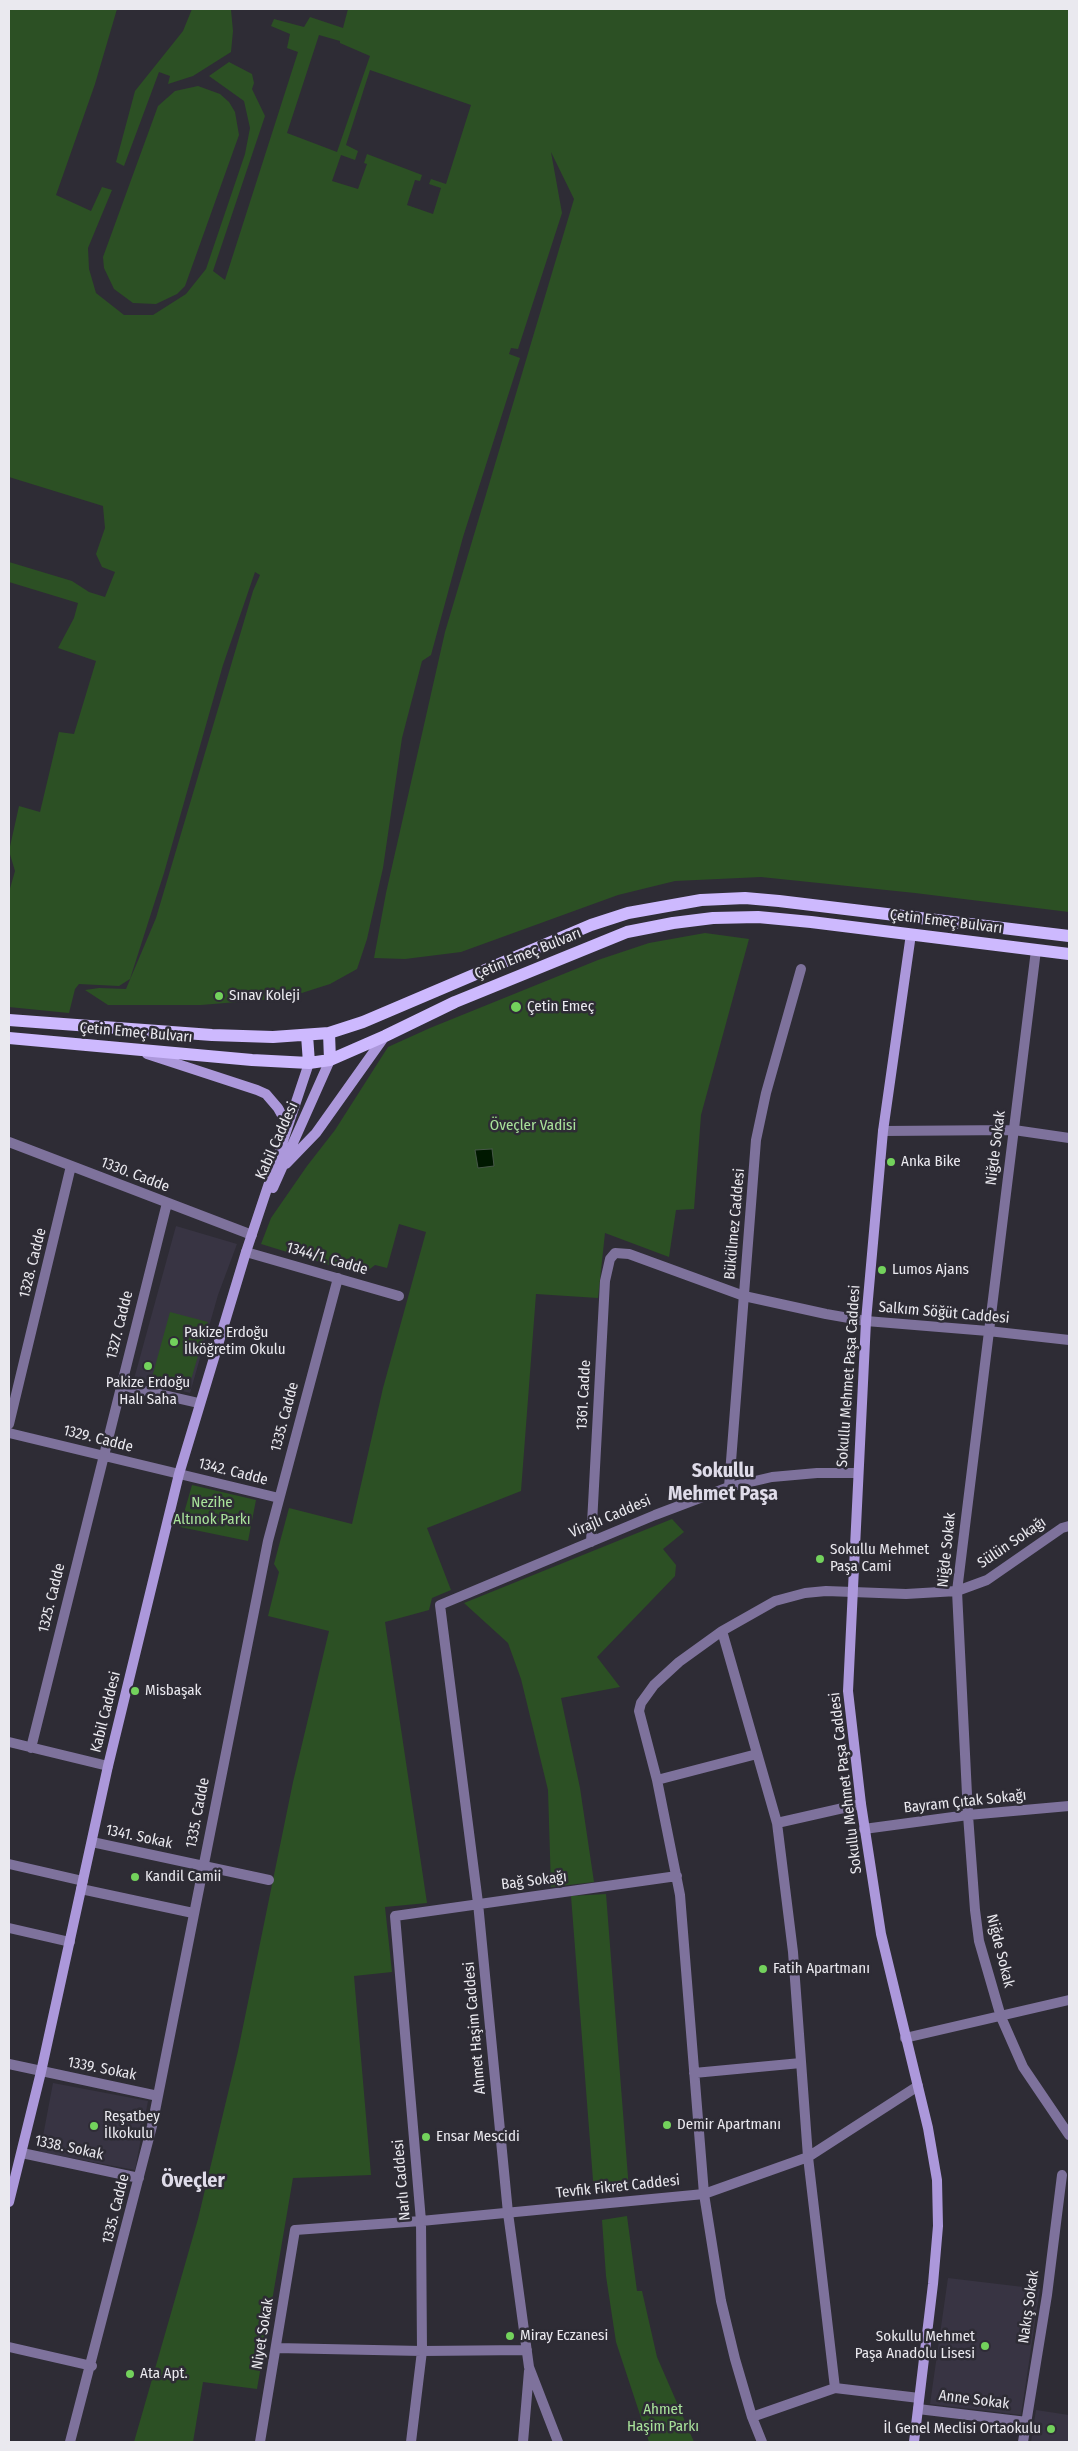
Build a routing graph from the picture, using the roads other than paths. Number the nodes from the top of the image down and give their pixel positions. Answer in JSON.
{"nodes":[{"id":1,"x":914,"y":917,"type":"junction"},
{"id":2,"x":911,"y":934,"type":"junction"},
{"id":3,"x":1069,"y":936,"type":"edge"},
{"id":4,"x":1036,"y":950,"type":"junction"},
{"id":5,"x":1069,"y":954,"type":"edge"},
{"id":6,"x":801,"y":969,"type":"dead end"},
{"id":7,"x":9,"y":1020,"type":"edge"},
{"id":8,"x":329,"y":1033,"type":"junction"},
{"id":9,"x":306,"y":1036,"type":"junction"},
{"id":10,"x":386,"y":1036,"type":"junction"},
{"id":11,"x":9,"y":1038,"type":"edge"},
{"id":12,"x":127,"y":1048,"type":"junction"},
{"id":13,"x":330,"y":1060,"type":"junction"},
{"id":14,"x":309,"y":1063,"type":"junction"},
{"id":15,"x":288,"y":1126,"type":"junction"},
{"id":16,"x":1014,"y":1130,"type":"junction"},
{"id":17,"x":883,"y":1131,"type":"junction"},
{"id":18,"x":1069,"y":1138,"type":"edge"},
{"id":19,"x":9,"y":1142,"type":"edge"},
{"id":20,"x":71,"y":1166,"type":"junction"},
{"id":21,"x":282,"y":1168,"type":"junction"},
{"id":22,"x":167,"y":1203,"type":"junction"},
{"id":23,"x":252,"y":1235,"type":"junction"},
{"id":24,"x":246,"y":1252,"type":"junction"},
{"id":25,"x":616,"y":1253,"type":"joint"},
{"id":26,"x":338,"y":1278,"type":"junction"},
{"id":27,"x":399,"y":1296,"type":"dead end"},
{"id":28,"x":744,"y":1296,"type":"junction"},
{"id":29,"x":866,"y":1321,"type":"junction"},
{"id":30,"x":988,"y":1331,"type":"junction"},
{"id":31,"x":1069,"y":1340,"type":"edge"},
{"id":32,"x":120,"y":1385,"type":"junction"},
{"id":33,"x":199,"y":1403,"type":"junction"},
{"id":34,"x":9,"y":1424,"type":"edge"},
{"id":35,"x":9,"y":1433,"type":"edge"},
{"id":36,"x":102,"y":1456,"type":"junction"},
{"id":37,"x":857,"y":1473,"type":"junction"},
{"id":38,"x":179,"y":1474,"type":"junction"},
{"id":39,"x":728,"y":1487,"type":"junction"},
{"id":40,"x":279,"y":1498,"type":"junction"},
{"id":41,"x":1069,"y":1526,"type":"edge"},
{"id":42,"x":591,"y":1542,"type":"junction"},
{"id":43,"x":957,"y":1591,"type":"junction"},
{"id":44,"x":852,"y":1592,"type":"junction"},
{"id":45,"x":440,"y":1605,"type":"joint"},
{"id":46,"x":722,"y":1631,"type":"junction"},
{"id":47,"x":9,"y":1742,"type":"edge"},
{"id":48,"x":31,"y":1748,"type":"junction"},
{"id":49,"x":757,"y":1754,"type":"junction"},
{"id":50,"x":108,"y":1766,"type":"junction"},
{"id":51,"x":658,"y":1780,"type":"junction"},
{"id":52,"x":861,"y":1804,"type":"junction"},
{"id":53,"x":1069,"y":1806,"type":"edge"},
{"id":54,"x":968,"y":1815,"type":"junction"},
{"id":55,"x":777,"y":1823,"type":"junction"},
{"id":56,"x":864,"y":1828,"type":"junction"},
{"id":57,"x":92,"y":1842,"type":"junction"},
{"id":58,"x":9,"y":1864,"type":"edge"},
{"id":59,"x":203,"y":1865,"type":"junction"},
{"id":60,"x":677,"y":1876,"type":"junction"},
{"id":61,"x":269,"y":1880,"type":"dead end"},
{"id":62,"x":82,"y":1885,"type":"junction"},
{"id":63,"x":478,"y":1903,"type":"junction"},
{"id":64,"x":193,"y":1913,"type":"junction"},
{"id":65,"x":395,"y":1916,"type":"joint"},
{"id":66,"x":9,"y":1928,"type":"edge"},
{"id":67,"x":70,"y":1942,"type":"junction"},
{"id":68,"x":1069,"y":2000,"type":"edge"},
{"id":69,"x":1001,"y":2017,"type":"junction"},
{"id":70,"x":905,"y":2038,"type":"junction"},
{"id":71,"x":801,"y":2063,"type":"junction"},
{"id":72,"x":9,"y":2064,"type":"edge"},
{"id":73,"x":41,"y":2072,"type":"junction"},
{"id":74,"x":694,"y":2073,"type":"junction"},
{"id":75,"x":918,"y":2086,"type":"junction"},
{"id":76,"x":158,"y":2096,"type":"junction"},
{"id":77,"x":1069,"y":2135,"type":"edge"},
{"id":78,"x":22,"y":2153,"type":"junction"},
{"id":79,"x":808,"y":2158,"type":"junction"},
{"id":80,"x":1062,"y":2175,"type":"dead end"},
{"id":81,"x":12,"y":2178,"type":"edge"},
{"id":82,"x":139,"y":2178,"type":"junction"},
{"id":83,"x":704,"y":2194,"type":"junction"},
{"id":84,"x":9,"y":2202,"type":"edge"},
{"id":85,"x":508,"y":2213,"type":"junction"},
{"id":86,"x":421,"y":2221,"type":"junction"},
{"id":87,"x":295,"y":2230,"type":"joint"},
{"id":88,"x":9,"y":2347,"type":"edge"},
{"id":89,"x":276,"y":2348,"type":"junction"},
{"id":90,"x":527,"y":2350,"type":"junction"},
{"id":91,"x":422,"y":2351,"type":"junction"},
{"id":92,"x":92,"y":2366,"type":"junction"},
{"id":93,"x":529,"y":2367,"type":"junction"},
{"id":94,"x":835,"y":2388,"type":"junction"},
{"id":95,"x":919,"y":2398,"type":"junction"},
{"id":96,"x":918,"y":2409,"type":"junction"},
{"id":97,"x":752,"y":2417,"type":"junction"},
{"id":98,"x":1026,"y":2422,"type":"junction"},
{"id":99,"x":70,"y":2442,"type":"edge"},
{"id":100,"x":260,"y":2442,"type":"edge"},
{"id":101,"x":411,"y":2442,"type":"edge"},
{"id":102,"x":523,"y":2442,"type":"edge"},
{"id":103,"x":558,"y":2442,"type":"edge"},
{"id":104,"x":762,"y":2442,"type":"edge"},
{"id":105,"x":914,"y":2442,"type":"edge"},
{"id":106,"x":1023,"y":2442,"type":"edge"}],
"edges":[{"from":1,"to":2,"type":"main road"},
{"from":1,"to":3,"type":"main road","name":"Çetin Emeç Bulvarı"},
{"from":1,"to":8,"type":"main road","name":"Çetin Emeç Bulvarı"},
{"from":2,"to":4,"type":"main road","name":"Çetin Emeç Bulvarı"},
{"from":2,"to":10,"type":"main road","name":"Çetin Emeç Bulvarı"},
{"from":2,"to":17,"type":"main road","name":"Sokullu Mehmet Paşa Caddesi"},
{"from":4,"to":5,"type":"main road","name":"Çetin Emeç Bulvarı"},
{"from":4,"to":16,"type":"street","name":"Niğde Sokak"},
{"from":6,"to":28,"type":"street","name":"Bükülmez Caddesi"},
{"from":7,"to":9,"type":"main road","name":"Çetin Emeç Bulvarı"},
{"from":8,"to":9,"type":"main road","name":"Çetin Emeç Bulvarı"},
{"from":8,"to":13,"type":"main road"},
{"from":9,"to":14,"type":"main road"},
{"from":10,"to":13,"type":"main road","name":"Çetin Emeç Bulvarı"},
{"from":10,"to":21,"type":"main road"},
{"from":11,"to":12,"type":"main road","name":"Çetin Emeç Bulvarı"},
{"from":12,"to":14,"type":"main road","name":"Çetin Emeç Bulvarı"},
{"from":12,"to":15,"type":"main road"},
{"from":13,"to":14,"type":"main road","name":"Çetin Emeç Bulvarı"},
{"from":13,"to":21,"type":"main road","name":"Kabil Caddesi"},
{"from":14,"to":15,"type":"main road","name":"Kabil Caddesi"},
{"from":15,"to":23,"type":"main road","name":"Kabil Caddesi"},
{"from":16,"to":17,"type":"street"},
{"from":16,"to":18,"type":"street"},
{"from":16,"to":30,"type":"street","name":"Niğde Sokak"},
{"from":17,"to":29,"type":"main road","name":"Sokullu Mehmet Paşa Caddesi"},
{"from":19,"to":20,"type":"street","name":"1330. Cadde"},
{"from":20,"to":22,"type":"street","name":"1330. Cadde"},
{"from":20,"to":34,"type":"street","name":"1328. Cadde"},
{"from":21,"to":23,"type":"main road","name":"Kabil Caddesi"},
{"from":22,"to":23,"type":"street","name":"1330. Cadde"},
{"from":22,"to":32,"type":"street","name":"1327. Cadde"},
{"from":23,"to":24,"type":"main road","name":"Kabil Caddesi"},
{"from":24,"to":26,"type":"street","name":"1344/1. Cadde"},
{"from":24,"to":33,"type":"main road","name":"Kabil Caddesi"},
{"from":25,"to":28,"type":"street","name":"Salkım Söğüt Caddesi"},
{"from":25,"to":42,"type":"street","name":"1361. Cadde"},
{"from":26,"to":27,"type":"street","name":"1344/1. Cadde"},
{"from":26,"to":40,"type":"street","name":"1335. Cadde"},
{"from":28,"to":29,"type":"street","name":"Salkım Söğüt Caddesi"},
{"from":28,"to":39,"type":"street","name":"Bükülmez Caddesi"},
{"from":29,"to":30,"type":"street","name":"Salkım Söğüt Caddesi"},
{"from":29,"to":37,"type":"main road","name":"Sokullu Mehmet Paşa Caddesi"},
{"from":30,"to":31,"type":"street","name":"Salkım Söğüt Caddesi"},
{"from":30,"to":43,"type":"street","name":"Niğde Sokak"},
{"from":32,"to":33,"type":"street"},
{"from":32,"to":36,"type":"street","name":"1327. Cadde"},
{"from":33,"to":38,"type":"main road","name":"Kabil Caddesi"},
{"from":35,"to":36,"type":"street","name":"1329. Cadde"},
{"from":36,"to":38,"type":"street","name":"1329. Cadde"},
{"from":36,"to":48,"type":"street","name":"1325. Cadde"},
{"from":37,"to":39,"type":"street","name":"Virajlı Caddesi"},
{"from":37,"to":44,"type":"main road","name":"Sokullu Mehmet Paşa Caddesi"},
{"from":38,"to":40,"type":"street","name":"1342. Cadde"},
{"from":38,"to":50,"type":"main road","name":"Kabil Caddesi"},
{"from":39,"to":42,"type":"street","name":"Virajlı Caddesi"},
{"from":40,"to":59,"type":"street","name":"1335. Cadde"},
{"from":41,"to":43,"type":"street","name":"Sülün Sokağı"},
{"from":42,"to":45,"type":"street","name":"Virajlı Caddesi"},
{"from":43,"to":44,"type":"street","name":"Sülün Sokağı"},
{"from":43,"to":54,"type":"street","name":"Niğde Sokak"},
{"from":44,"to":46,"type":"street","name":"Sülün Sokağı"},
{"from":44,"to":52,"type":"main road","name":"Sokullu Mehmet Paşa Caddesi"},
{"from":45,"to":63,"type":"street","name":"Ahmet Haşim Caddesi"},
{"from":46,"to":49,"type":"street"},
{"from":46,"to":51,"type":"street","name":"Sülün Sokağı"},
{"from":47,"to":48,"type":"street"},
{"from":48,"to":50,"type":"street"},
{"from":49,"to":51,"type":"street"},
{"from":49,"to":55,"type":"street"},
{"from":50,"to":57,"type":"main road","name":"Kabil Caddesi"},
{"from":51,"to":60,"type":"street"},
{"from":52,"to":55,"type":"street"},
{"from":52,"to":56,"type":"main road","name":"Sokullu Mehmet Paşa Caddesi"},
{"from":53,"to":54,"type":"street","name":"Bayram Çıtak Sokağı"},
{"from":54,"to":56,"type":"street","name":"Bayram Çıtak Sokağı"},
{"from":54,"to":69,"type":"street","name":"Niğde Sokak"},
{"from":55,"to":71,"type":"street"},
{"from":56,"to":70,"type":"main road","name":"Sokullu Mehmet Paşa Caddesi"},
{"from":57,"to":59,"type":"street","name":"1341. Sokak"},
{"from":57,"to":62,"type":"main road","name":"Kabil Caddesi"},
{"from":58,"to":62,"type":"street"},
{"from":59,"to":61,"type":"street","name":"1341. Sokak"},
{"from":59,"to":64,"type":"street","name":"1335. Cadde"},
{"from":60,"to":63,"type":"street","name":"Bağ Sokağı"},
{"from":60,"to":74,"type":"street"},
{"from":62,"to":64,"type":"street"},
{"from":62,"to":67,"type":"main road","name":"Kabil Caddesi"},
{"from":63,"to":65,"type":"street","name":"Bağ Sokağı"},
{"from":63,"to":85,"type":"street","name":"Ahmet Haşim Caddesi"},
{"from":64,"to":76,"type":"street","name":"1335. Cadde"},
{"from":65,"to":86,"type":"street","name":"Narlı Caddesi"},
{"from":66,"to":67,"type":"street"},
{"from":67,"to":73,"type":"main road","name":"Kabil Caddesi"},
{"from":68,"to":69,"type":"street"},
{"from":69,"to":70,"type":"street"},
{"from":69,"to":77,"type":"street","name":"Niğde Sokak"},
{"from":70,"to":75,"type":"main road","name":"Sokullu Mehmet Paşa Caddesi"},
{"from":71,"to":74,"type":"street"},
{"from":71,"to":79,"type":"street"},
{"from":72,"to":73,"type":"street","name":"1339. Sokak"},
{"from":73,"to":76,"type":"street","name":"1339. Sokak"},
{"from":73,"to":78,"type":"main road","name":"Kabil Caddesi"},
{"from":74,"to":83,"type":"street"},
{"from":75,"to":79,"type":"street","name":"Tevfik Fikret Caddesi"},
{"from":75,"to":95,"type":"main road","name":"Sokullu Mehmet Paşa Caddesi"},
{"from":76,"to":82,"type":"street","name":"1335. Cadde"},
{"from":78,"to":81,"type":"main road","name":"Kabil Caddesi"},
{"from":78,"to":82,"type":"street","name":"1338. Sokak"},
{"from":79,"to":83,"type":"street","name":"Tevfik Fikret Caddesi"},
{"from":79,"to":94,"type":"street"},
{"from":80,"to":98,"type":"street","name":"Nakış Sokak"},
{"from":81,"to":84,"type":"main road","name":"Kabil Caddesi"},
{"from":82,"to":92,"type":"street","name":"1335. Cadde"},
{"from":83,"to":85,"type":"street","name":"Tevfik Fikret Caddesi"},
{"from":83,"to":97,"type":"street"},
{"from":85,"to":86,"type":"street","name":"Tevfik Fikret Caddesi"},
{"from":85,"to":90,"type":"street","name":"Ahmet Haşim Caddesi"},
{"from":86,"to":87,"type":"street","name":"Tevfik Fikret Caddesi"},
{"from":86,"to":91,"type":"street","name":"Narlı Caddesi"},
{"from":87,"to":89,"type":"street","name":"Niyet Sokak"},
{"from":88,"to":92,"type":"street"},
{"from":89,"to":91,"type":"street"},
{"from":89,"to":100,"type":"street","name":"Niyet Sokak"},
{"from":90,"to":91,"type":"street"},
{"from":90,"to":93,"type":"street","name":"Ahmet Haşim Caddesi"},
{"from":91,"to":101,"type":"street","name":"Narlı Caddesi"},
{"from":92,"to":99,"type":"street","name":"1335. Cadde"},
{"from":93,"to":102,"type":"street"},
{"from":93,"to":103,"type":"street","name":"Ahmet Haşim Caddesi"},
{"from":94,"to":95,"type":"street"},
{"from":94,"to":97,"type":"street"},
{"from":95,"to":96,"type":"main road","name":"Sokullu Mehmet Paşa Caddesi"},
{"from":96,"to":98,"type":"street","name":"Anne Sokak"},
{"from":96,"to":105,"type":"main road","name":"Sokullu Mehmet Paşa Caddesi"},
{"from":97,"to":104,"type":"street"},
{"from":98,"to":106,"type":"street","name":"Nakış Sokak"}]}
